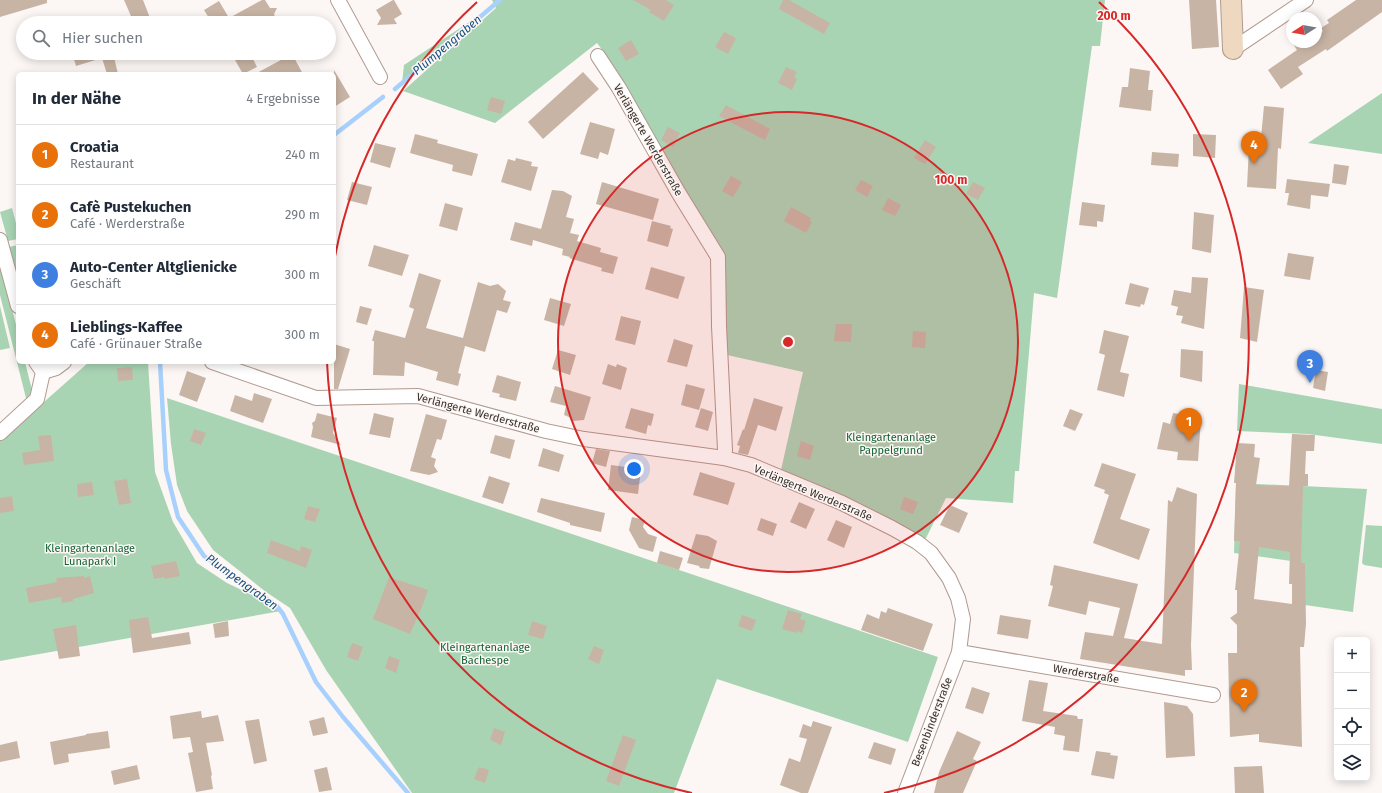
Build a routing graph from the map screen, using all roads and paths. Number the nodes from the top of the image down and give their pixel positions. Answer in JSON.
{"nodes":[{"id":1,"x":338,"y":0,"type":"edge"},
{"id":2,"x":1231,"y":0,"type":"edge"},
{"id":3,"x":1306,"y":0,"type":"edge"},
{"id":4,"x":1233,"y":49,"type":"joint"},
{"id":5,"x":598,"y":56,"type":"dead end"},
{"id":6,"x":380,"y":77,"type":"dead end"},
{"id":7,"x":0,"y":240,"type":"edge"},
{"id":8,"x":16,"y":299,"type":"edge"},
{"id":9,"x":61,"y":364,"type":"edge"},
{"id":10,"x":218,"y":364,"type":"edge"},
{"id":11,"x":40,"y":367,"type":"edge"},
{"id":12,"x":0,"y":433,"type":"edge"},
{"id":13,"x":724,"y":458,"type":"junction"},
{"id":14,"x":959,"y":652,"type":"junction"},
{"id":15,"x":1214,"y":695,"type":"dead end"},
{"id":16,"x":904,"y":793,"type":"edge"}],
"edges":[{"from":1,"to":6,"type":"street"},
{"from":2,"to":4,"type":"street"},
{"from":3,"to":4,"type":"street"},
{"from":5,"to":13,"type":"street","name":"Verlängerte Werderstraße"},
{"from":7,"to":8,"type":"street"},
{"from":9,"to":11,"type":"street"},
{"from":10,"to":13,"type":"street","name":"Verlängerte Werderstraße"},
{"from":11,"to":12,"type":"street"},
{"from":13,"to":14,"type":"street","name":"Verlängerte Werderstraße"},
{"from":14,"to":15,"type":"street","name":"Werderstraße"},
{"from":14,"to":16,"type":"street","name":"Besenbinderstraße"}]}
